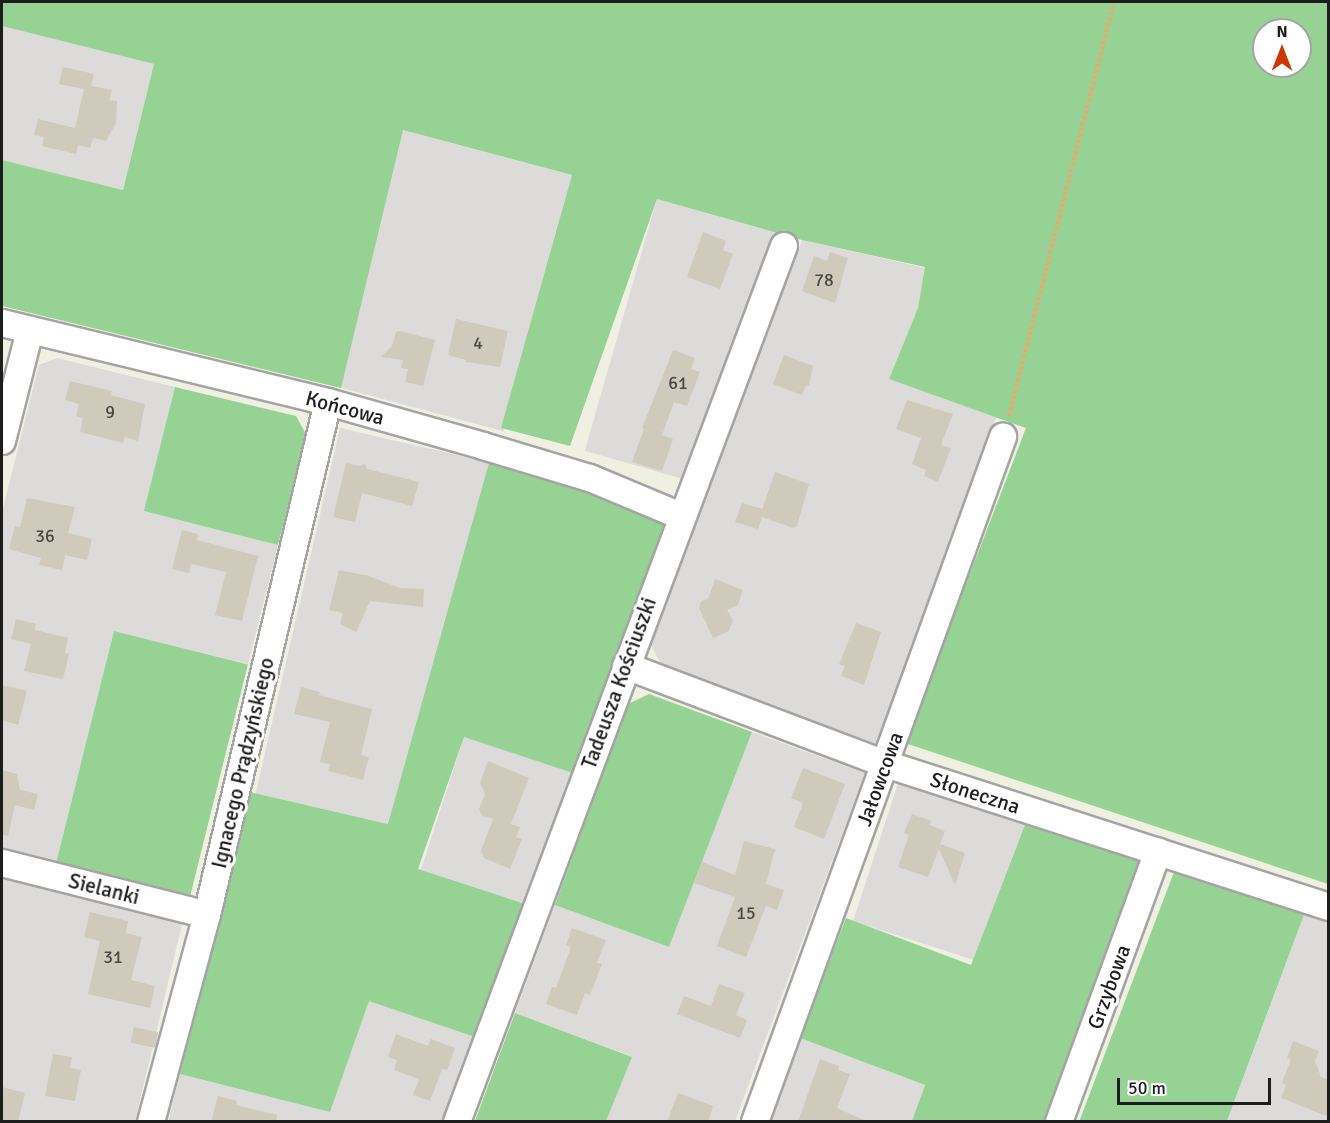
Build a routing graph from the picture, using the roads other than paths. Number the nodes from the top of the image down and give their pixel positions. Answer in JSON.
{"nodes":[{"id":1,"x":784,"y":246,"type":"dead end"},
{"id":2,"x":2,"y":323,"type":"edge"},
{"id":3,"x":30,"y":330,"type":"junction"},
{"id":4,"x":328,"y":402,"type":"junction"},
{"id":5,"x":1003,"y":437,"type":"road end"},
{"id":6,"x":2,"y":441,"type":"edge"},
{"id":7,"x":681,"y":516,"type":"junction"},
{"id":8,"x":626,"y":666,"type":"junction"},
{"id":9,"x":886,"y":764,"type":"junction"},
{"id":10,"x":1158,"y":852,"type":"junction"},
{"id":11,"x":2,"y":863,"type":"edge"},
{"id":12,"x":1329,"y":907,"type":"edge"},
{"id":13,"x":207,"y":915,"type":"junction"},
{"id":14,"x":151,"y":1122,"type":"edge"},
{"id":15,"x":457,"y":1122,"type":"edge"},
{"id":16,"x":755,"y":1122,"type":"edge"},
{"id":17,"x":1059,"y":1122,"type":"edge"}],
"edges":[{"from":1,"to":7,"type":"street","name":"Tadeusza Kościuszki"},
{"from":2,"to":3,"type":"street","name":"Końcowa"},
{"from":3,"to":4,"type":"street","name":"Końcowa"},
{"from":3,"to":6,"type":"street"},
{"from":4,"to":7,"type":"street","name":"Końcowa"},
{"from":4,"to":13,"type":"street","name":"Ignacego Prądzyńskiego"},
{"from":5,"to":9,"type":"street","name":"Jałowcowa"},
{"from":7,"to":8,"type":"street","name":"Tadeusza Kościuszki"},
{"from":8,"to":9,"type":"street","name":"Słoneczna"},
{"from":8,"to":15,"type":"street","name":"Tadeusza Kościuszki"},
{"from":9,"to":10,"type":"street","name":"Słoneczna"},
{"from":9,"to":16,"type":"street","name":"Jałowcowa"},
{"from":10,"to":12,"type":"street","name":"Słoneczna"},
{"from":10,"to":17,"type":"street","name":"Grzybowa"},
{"from":11,"to":13,"type":"street","name":"Sielanki"},
{"from":13,"to":14,"type":"street","name":"Ignacego Prądzyńskiego"}]}
